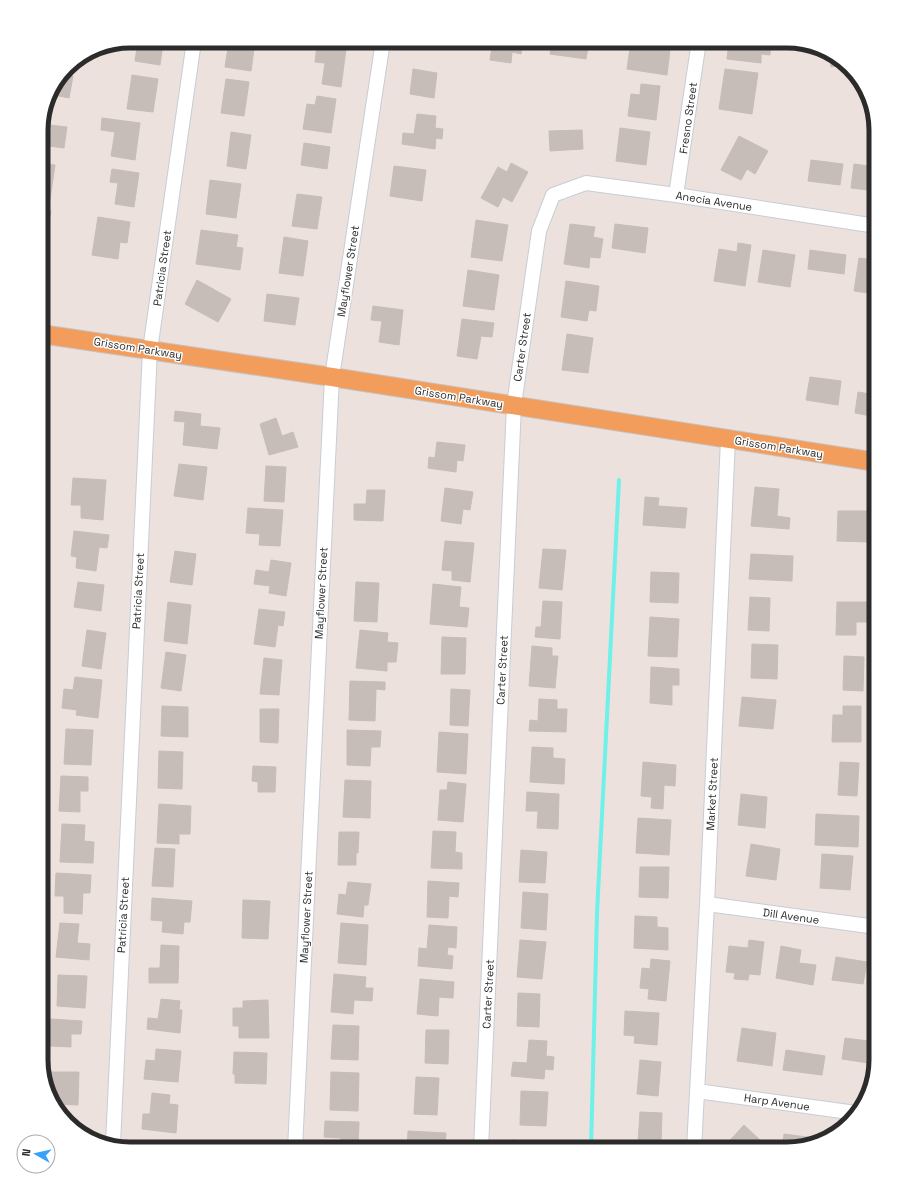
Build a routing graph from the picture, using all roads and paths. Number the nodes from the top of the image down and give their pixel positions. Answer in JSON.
{"nodes":[{"id":1,"x":193,"y":48,"type":"edge"},
{"id":2,"x":382,"y":48,"type":"edge"},
{"id":3,"x":698,"y":48,"type":"edge"},
{"id":4,"x":676,"y":195,"type":"junction"},
{"id":5,"x":553,"y":196,"type":"joint"},
{"id":6,"x":869,"y":225,"type":"edge"},
{"id":7,"x":48,"y":335,"type":"edge"},
{"id":8,"x":150,"y":350,"type":"junction"},
{"id":9,"x":332,"y":377,"type":"junction"},
{"id":10,"x":514,"y":405,"type":"junction"},
{"id":11,"x":728,"y":439,"type":"junction"},
{"id":12,"x":869,"y":461,"type":"edge"},
{"id":13,"x":707,"y":904,"type":"junction"},
{"id":14,"x":869,"y":926,"type":"edge"},
{"id":15,"x":697,"y":1091,"type":"junction"},
{"id":16,"x":850,"y":1112,"type":"edge"},
{"id":17,"x":113,"y":1140,"type":"edge"},
{"id":18,"x":295,"y":1142,"type":"edge"},
{"id":19,"x":481,"y":1142,"type":"edge"},
{"id":20,"x":694,"y":1142,"type":"edge"}],
"edges":[{"from":1,"to":8,"type":"street","name":"Patricia Street"},
{"from":2,"to":9,"type":"street","name":"Mayflower Street"},
{"from":3,"to":4,"type":"street","name":"Fresno Street"},
{"from":4,"to":5,"type":"street","name":"Anecia Avenue"},
{"from":4,"to":6,"type":"street","name":"Anecia Avenue"},
{"from":5,"to":10,"type":"street","name":"Carter Street"},
{"from":7,"to":8,"type":"main road","name":"Grissom Parkway"},
{"from":8,"to":9,"type":"main road","name":"Grissom Parkway"},
{"from":8,"to":17,"type":"street","name":"Patricia Street"},
{"from":9,"to":10,"type":"main road","name":"Grissom Parkway"},
{"from":9,"to":18,"type":"street","name":"Mayflower Street"},
{"from":10,"to":11,"type":"main road","name":"Grissom Parkway"},
{"from":10,"to":19,"type":"street","name":"Carter Street"},
{"from":11,"to":12,"type":"main road","name":"Grissom Parkway"},
{"from":11,"to":13,"type":"street","name":"Market Street"},
{"from":13,"to":14,"type":"street","name":"Dill Avenue"},
{"from":13,"to":15,"type":"street","name":"Market Street"},
{"from":15,"to":16,"type":"street","name":"Harp Avenue"},
{"from":15,"to":20,"type":"street","name":"Market Street"}]}
